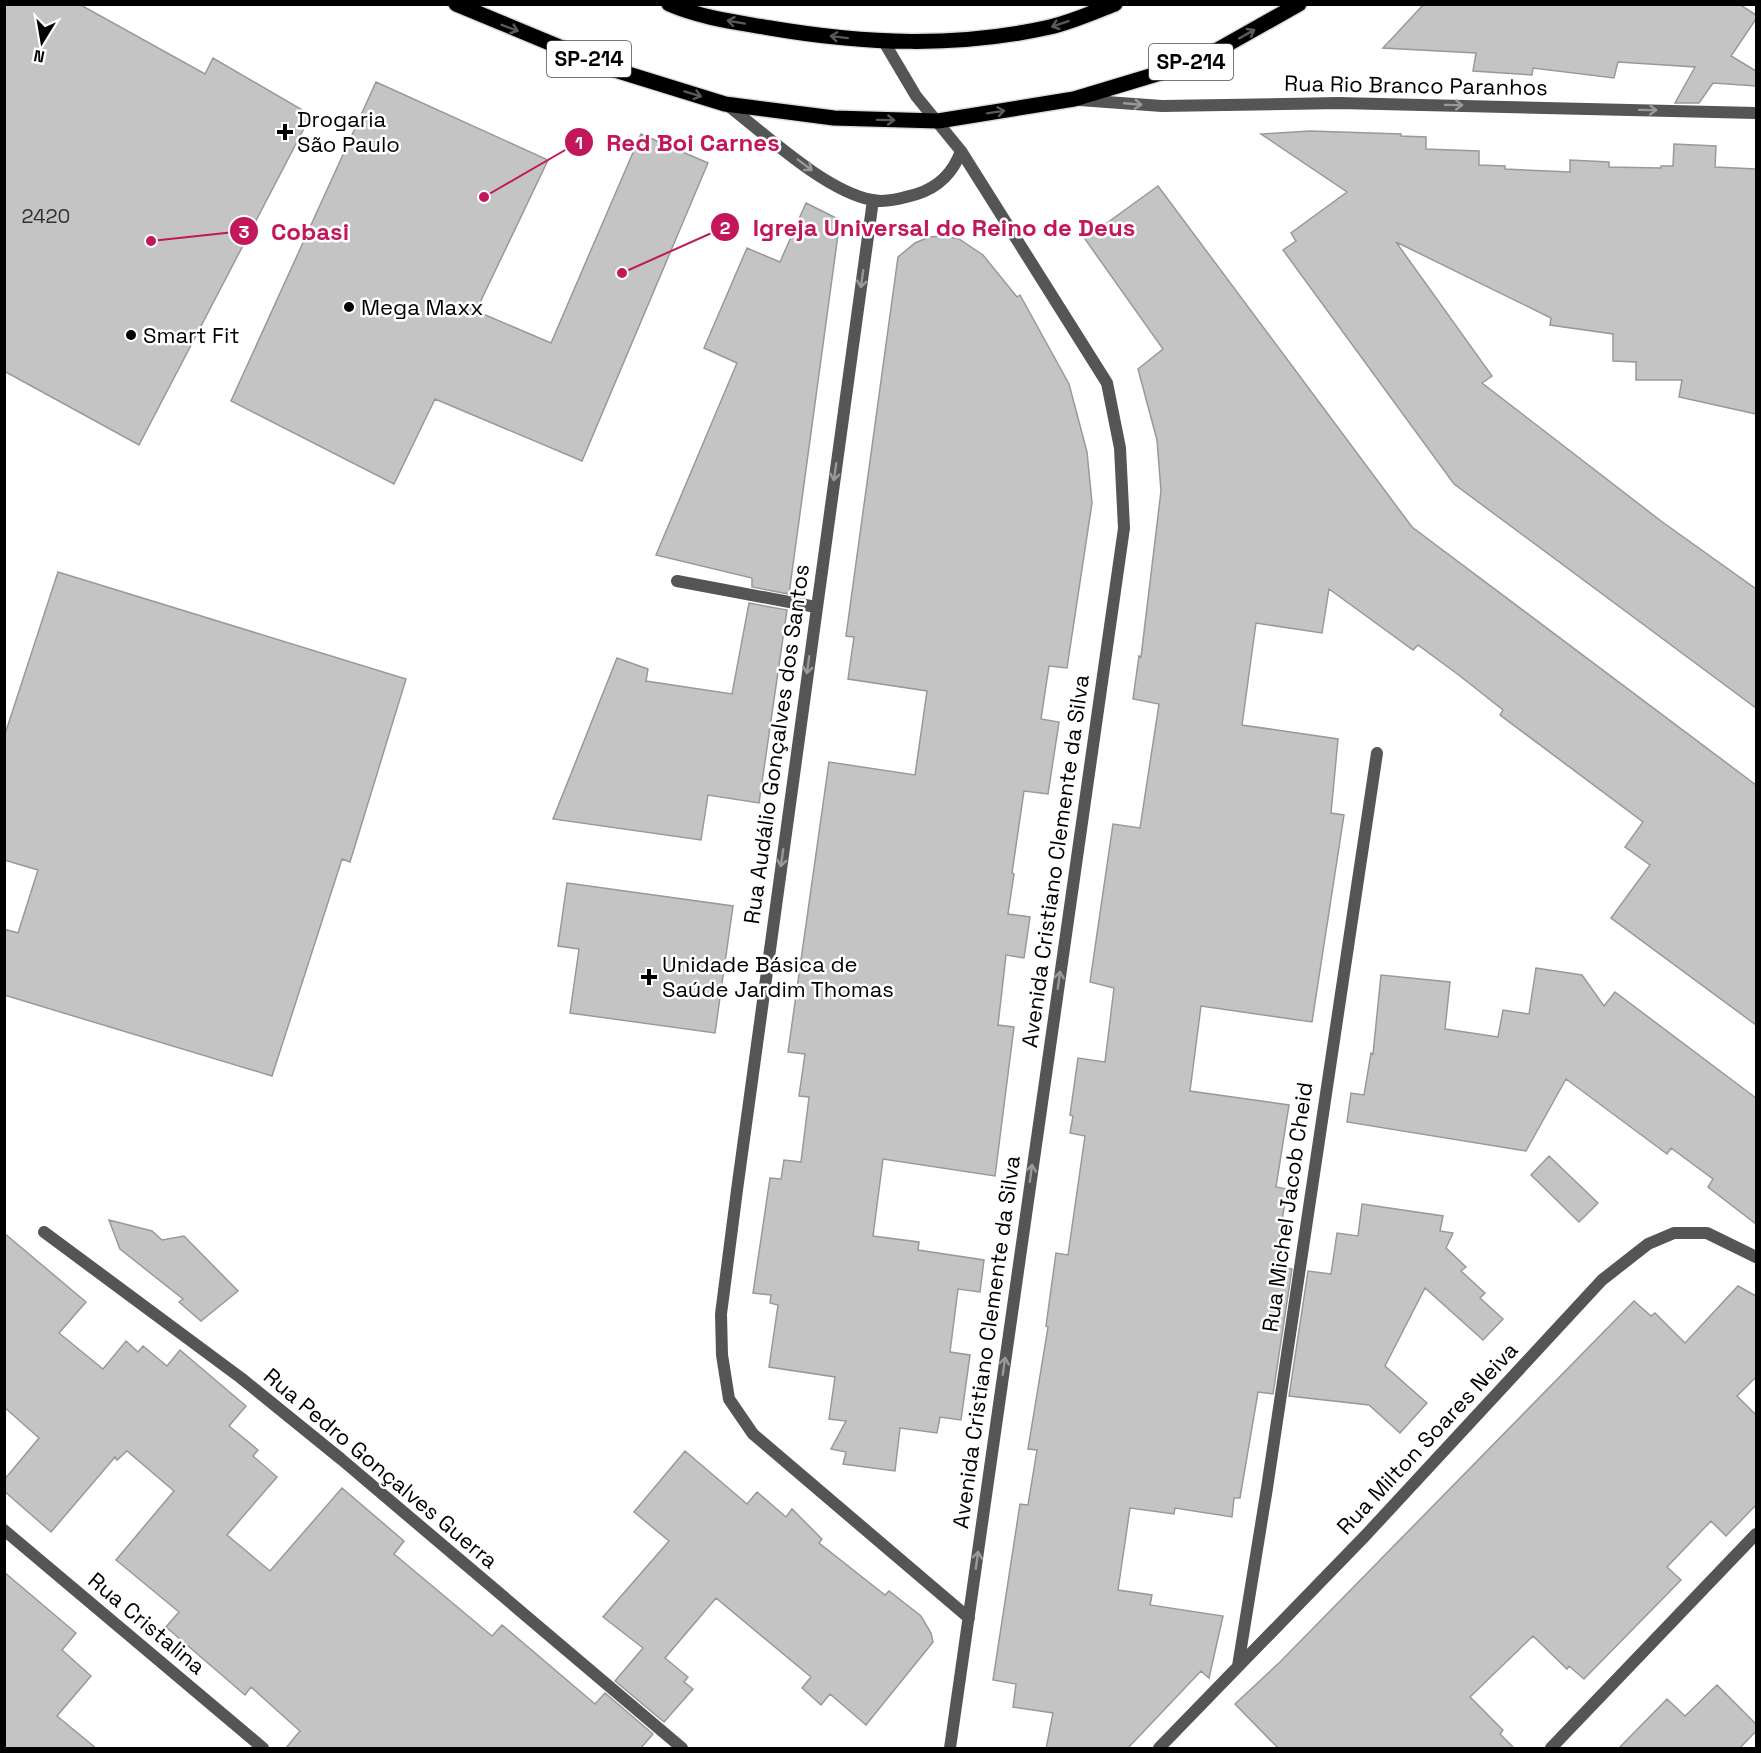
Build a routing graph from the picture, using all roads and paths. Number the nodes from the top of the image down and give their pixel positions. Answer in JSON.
{"nodes":[{"id":1,"x":456,"y":4,"type":"edge"},
{"id":2,"x":669,"y":4,"type":"edge"},
{"id":3,"x":1115,"y":4,"type":"edge"},
{"id":4,"x":1299,"y":4,"type":"edge"},
{"id":5,"x":884,"y":42,"type":"junction"},
{"id":6,"x":1074,"y":99,"type":"junction"},
{"id":7,"x":725,"y":104,"type":"junction"},
{"id":8,"x":1756,"y":113,"type":"edge"},
{"id":9,"x":938,"y":121,"type":"junction"},
{"id":10,"x":961,"y":151,"type":"junction"},
{"id":11,"x":873,"y":200,"type":"junction"},
{"id":12,"x":677,"y":581,"type":"dead end"},
{"id":13,"x":816,"y":607,"type":"junction"},
{"id":14,"x":1377,"y":753,"type":"dead end"},
{"id":15,"x":44,"y":1232,"type":"dead end"},
{"id":16,"x":1756,"y":1257,"type":"edge"},
{"id":17,"x":4,"y":1530,"type":"edge"},
{"id":18,"x":1756,"y":1534,"type":"edge"},
{"id":19,"x":969,"y":1618,"type":"junction"},
{"id":20,"x":1238,"y":1666,"type":"junction"},
{"id":21,"x":263,"y":1749,"type":"edge"},
{"id":22,"x":682,"y":1749,"type":"edge"},
{"id":23,"x":950,"y":1749,"type":"edge"},
{"id":24,"x":1160,"y":1749,"type":"edge"},
{"id":25,"x":1551,"y":1749,"type":"edge"}],
"edges":[{"from":1,"to":7,"type":"main road","number":"SP-214","one_way":true},
{"from":5,"to":2,"type":"main road","one_way":true},
{"from":3,"to":5,"type":"main road","one_way":true},
{"from":6,"to":4,"type":"main road","number":"SP-214","one_way":true},
{"from":5,"to":9,"type":"street","name":"Avenida Cristiano Clemente da Silva"},
{"from":6,"to":8,"type":"street","name":"Rua Rio Branco Paranhos","one_way":true},
{"from":9,"to":6,"type":"main road","number":"SP-214","one_way":true},
{"from":7,"to":9,"type":"main road","number":"SP-214","one_way":true},
{"from":7,"to":11,"type":"street","one_way":true},
{"from":9,"to":10,"type":"street","name":"Avenida Cristiano Clemente da Silva"},
{"from":10,"to":11,"type":"street"},
{"from":19,"to":10,"type":"street","name":"Avenida Cristiano Clemente da Silva","one_way":true},
{"from":11,"to":13,"type":"street","name":"Rua Audálio Gonçalves dos Santos","one_way":true},
{"from":12,"to":13,"type":"street"},
{"from":13,"to":19,"type":"street","name":"Rua Audálio Gonçalves dos Santos","one_way":true},
{"from":14,"to":20,"type":"street","name":"Rua Michel Jacob Cheid"},
{"from":15,"to":22,"type":"street","name":"Rua Pedro Gonçalves Guerra"},
{"from":16,"to":20,"type":"street","name":"Rua Milton Soares Neiva"},
{"from":17,"to":21,"type":"street","name":"Rua Cristalina"},
{"from":18,"to":25,"type":"street"},
{"from":19,"to":23,"type":"street","name":"Avenida Cristiano Clemente da Silva"},
{"from":20,"to":24,"type":"street","name":"Rua Milton Soares Neiva"}]}
